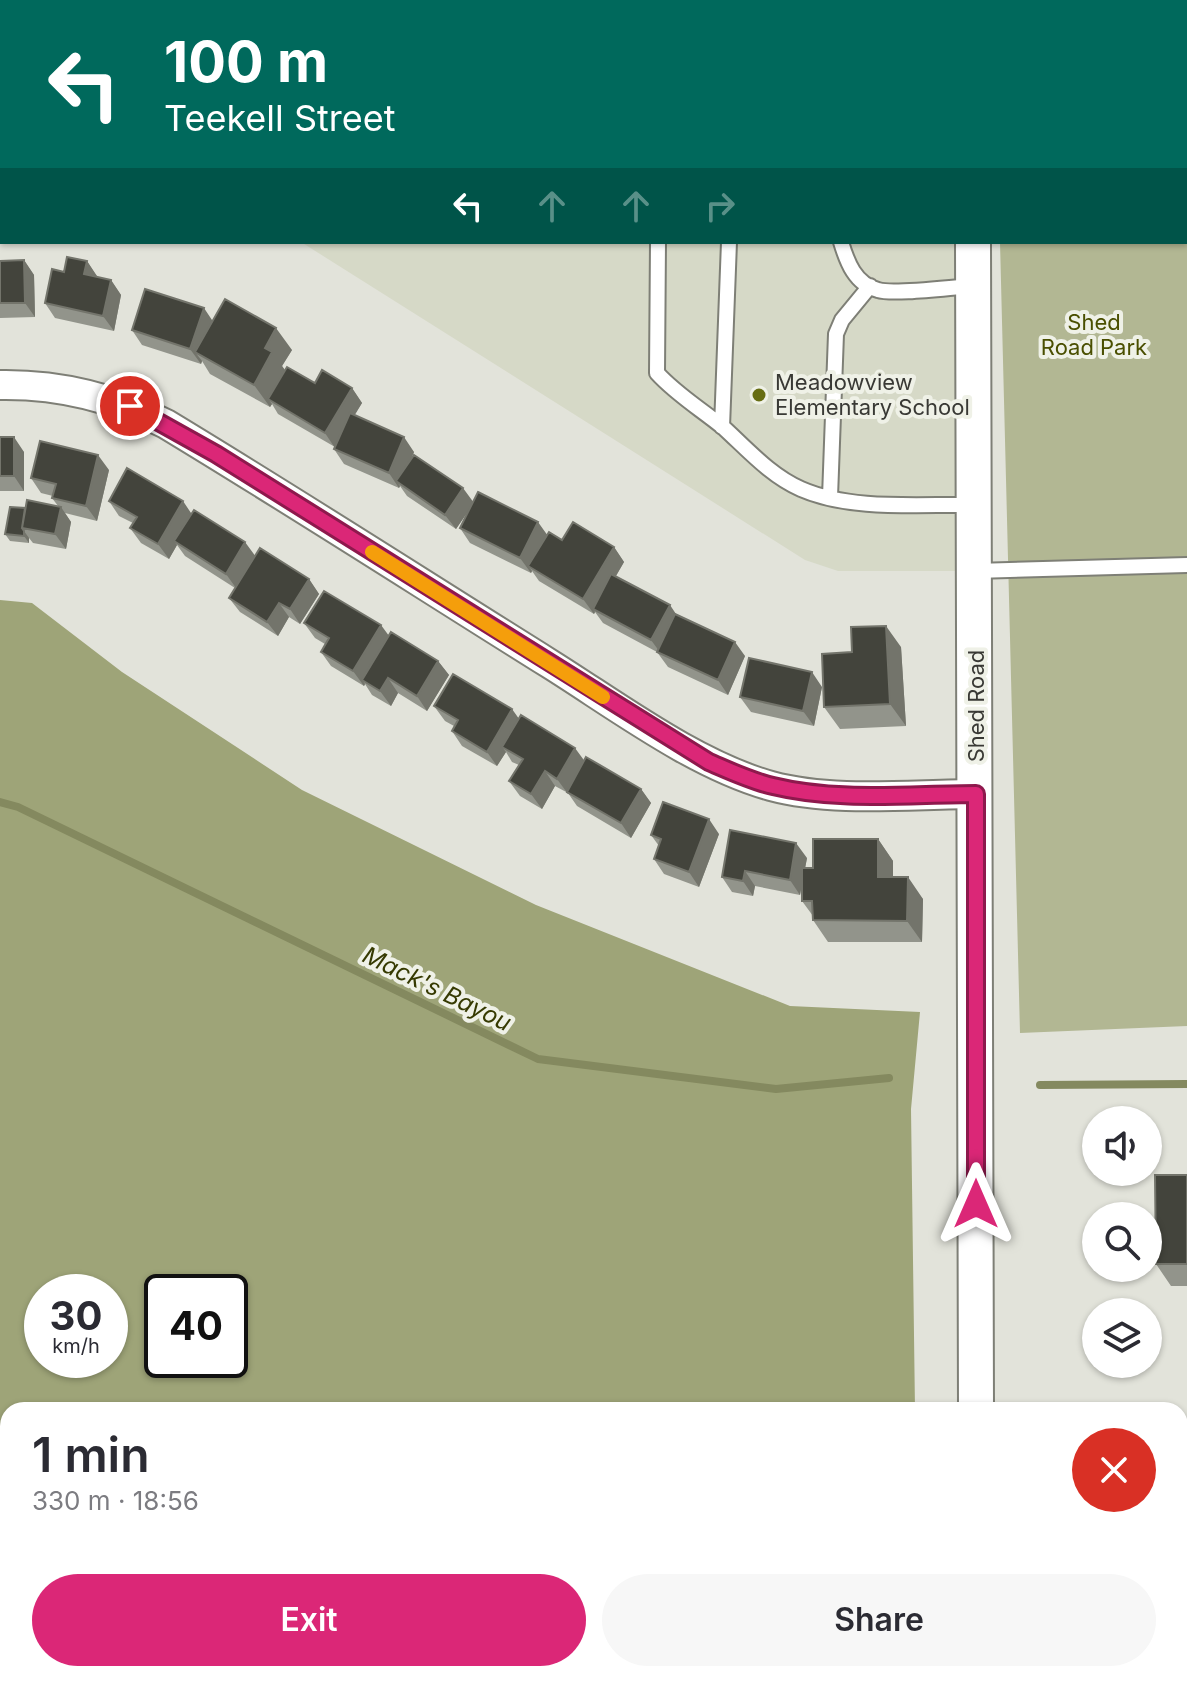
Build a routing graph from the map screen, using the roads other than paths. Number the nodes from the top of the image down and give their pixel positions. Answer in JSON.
{"nodes":[{"id":1,"x":658,"y":244,"type":"edge"},
{"id":2,"x":729,"y":244,"type":"edge"},
{"id":3,"x":842,"y":244,"type":"edge"},
{"id":4,"x":973,"y":244,"type":"edge"},
{"id":5,"x":870,"y":286,"type":"junction"},
{"id":6,"x":973,"y":286,"type":"junction"},
{"id":7,"x":0,"y":385,"type":"edge"},
{"id":8,"x":722,"y":427,"type":"junction"},
{"id":9,"x":830,"y":497,"type":"junction"},
{"id":10,"x":974,"y":505,"type":"junction"},
{"id":11,"x":1187,"y":565,"type":"edge"},
{"id":12,"x":975,"y":571,"type":"junction"},
{"id":13,"x":976,"y":794,"type":"junction"},
{"id":14,"x":976,"y":1402,"type":"edge"}],
"edges":[{"from":1,"to":8,"type":"lane"},
{"from":2,"to":8,"type":"lane"},
{"from":3,"to":5,"type":"lane"},
{"from":4,"to":6,"type":"street","name":"Shed Road"},
{"from":5,"to":6,"type":"lane"},
{"from":5,"to":9,"type":"lane"},
{"from":6,"to":10,"type":"street","name":"Shed Road"},
{"from":7,"to":13,"type":"street"},
{"from":8,"to":9,"type":"lane"},
{"from":9,"to":10,"type":"lane"},
{"from":10,"to":12,"type":"street","name":"Shed Road"},
{"from":11,"to":12,"type":"lane"},
{"from":12,"to":13,"type":"street","name":"Shed Road"},
{"from":13,"to":14,"type":"street","name":"Shed Road"}]}
